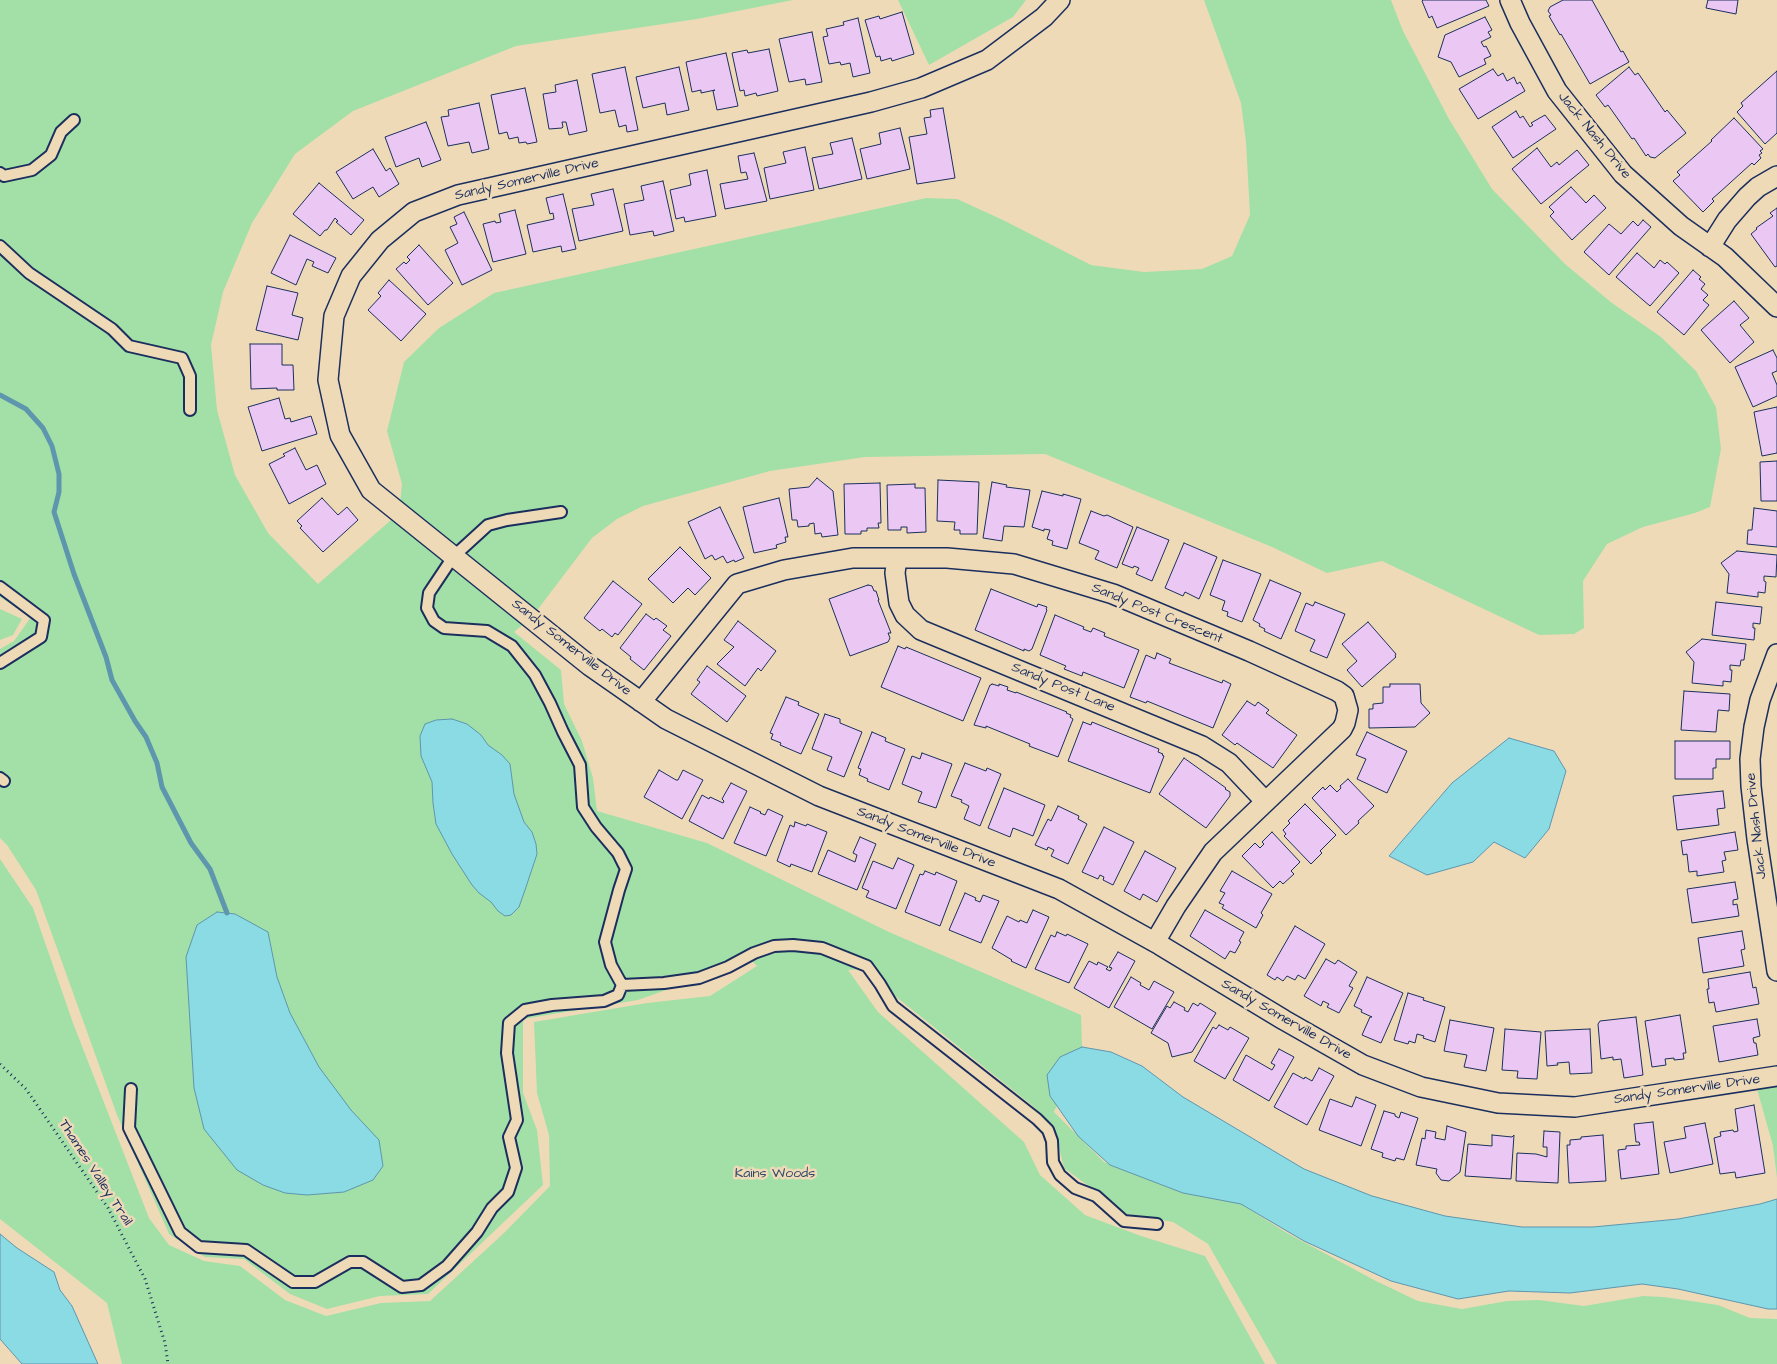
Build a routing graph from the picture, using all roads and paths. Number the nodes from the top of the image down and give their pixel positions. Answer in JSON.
{"nodes":[{"id":1,"x":1060,"y":0,"type":"edge"},
{"id":2,"x":1510,"y":0,"type":"edge"},
{"id":3,"x":74,"y":120,"type":"dead end"},
{"id":4,"x":0,"y":172,"type":"edge"},
{"id":5,"x":1777,"y":176,"type":"edge"},
{"id":6,"x":0,"y":246,"type":"edge"},
{"id":7,"x":1710,"y":247,"type":"junction"},
{"id":8,"x":1777,"y":308,"type":"edge"},
{"id":9,"x":190,"y":410,"type":"dead end"},
{"id":10,"x":561,"y":512,"type":"dead end"},
{"id":11,"x":454,"y":557,"type":"junction"},
{"id":12,"x":897,"y":558,"type":"junction"},
{"id":13,"x":0,"y":587,"type":"edge"},
{"id":14,"x":1777,"y":654,"type":"edge"},
{"id":15,"x":0,"y":663,"type":"edge"},
{"id":16,"x":641,"y":702,"type":"junction"},
{"id":17,"x":1265,"y":801,"type":"junction"},
{"id":18,"x":1155,"y":942,"type":"junction"},
{"id":19,"x":1777,"y":971,"type":"edge"},
{"id":20,"x":622,"y":985,"type":"junction"},
{"id":21,"x":0,"y":1064,"type":"edge"},
{"id":22,"x":1777,"y":1076,"type":"edge"},
{"id":23,"x":131,"y":1090,"type":"dead end"},
{"id":24,"x":1157,"y":1224,"type":"dead end"},
{"id":25,"x":168,"y":1364,"type":"edge"}],
"edges":[{"from":1,"to":11,"type":"street","name":"Sandy Somerville Drive"},
{"from":2,"to":7,"type":"street","name":"Jack Nash Drive"},
{"from":3,"to":4,"type":"lane"},
{"from":5,"to":7,"type":"street"},
{"from":6,"to":9,"type":"lane"},
{"from":7,"to":8,"type":"street","name":"Jack Nash Drive"},
{"from":10,"to":11,"type":"lane"},
{"from":11,"to":16,"type":"street","name":"Sandy Somerville Drive"},
{"from":11,"to":20,"type":"lane"},
{"from":12,"to":16,"type":"street","name":"Sandy Post Crescent"},
{"from":12,"to":17,"type":"street","name":"Sandy Post Lane"},
{"from":12,"to":17,"type":"street","name":"Sandy Post Crescent"},
{"from":13,"to":15,"type":"lane"},
{"from":14,"to":19,"type":"street","name":"Jack Nash Drive"},
{"from":16,"to":18,"type":"street","name":"Sandy Somerville Drive"},
{"from":17,"to":18,"type":"street","name":"Sandy Post Crescent"},
{"from":18,"to":22,"type":"street","name":"Sandy Somerville Drive"},
{"from":20,"to":23,"type":"lane"},
{"from":20,"to":24,"type":"lane"},
{"from":21,"to":25,"type":"path","name":"Thames Valley Trail"}]}
